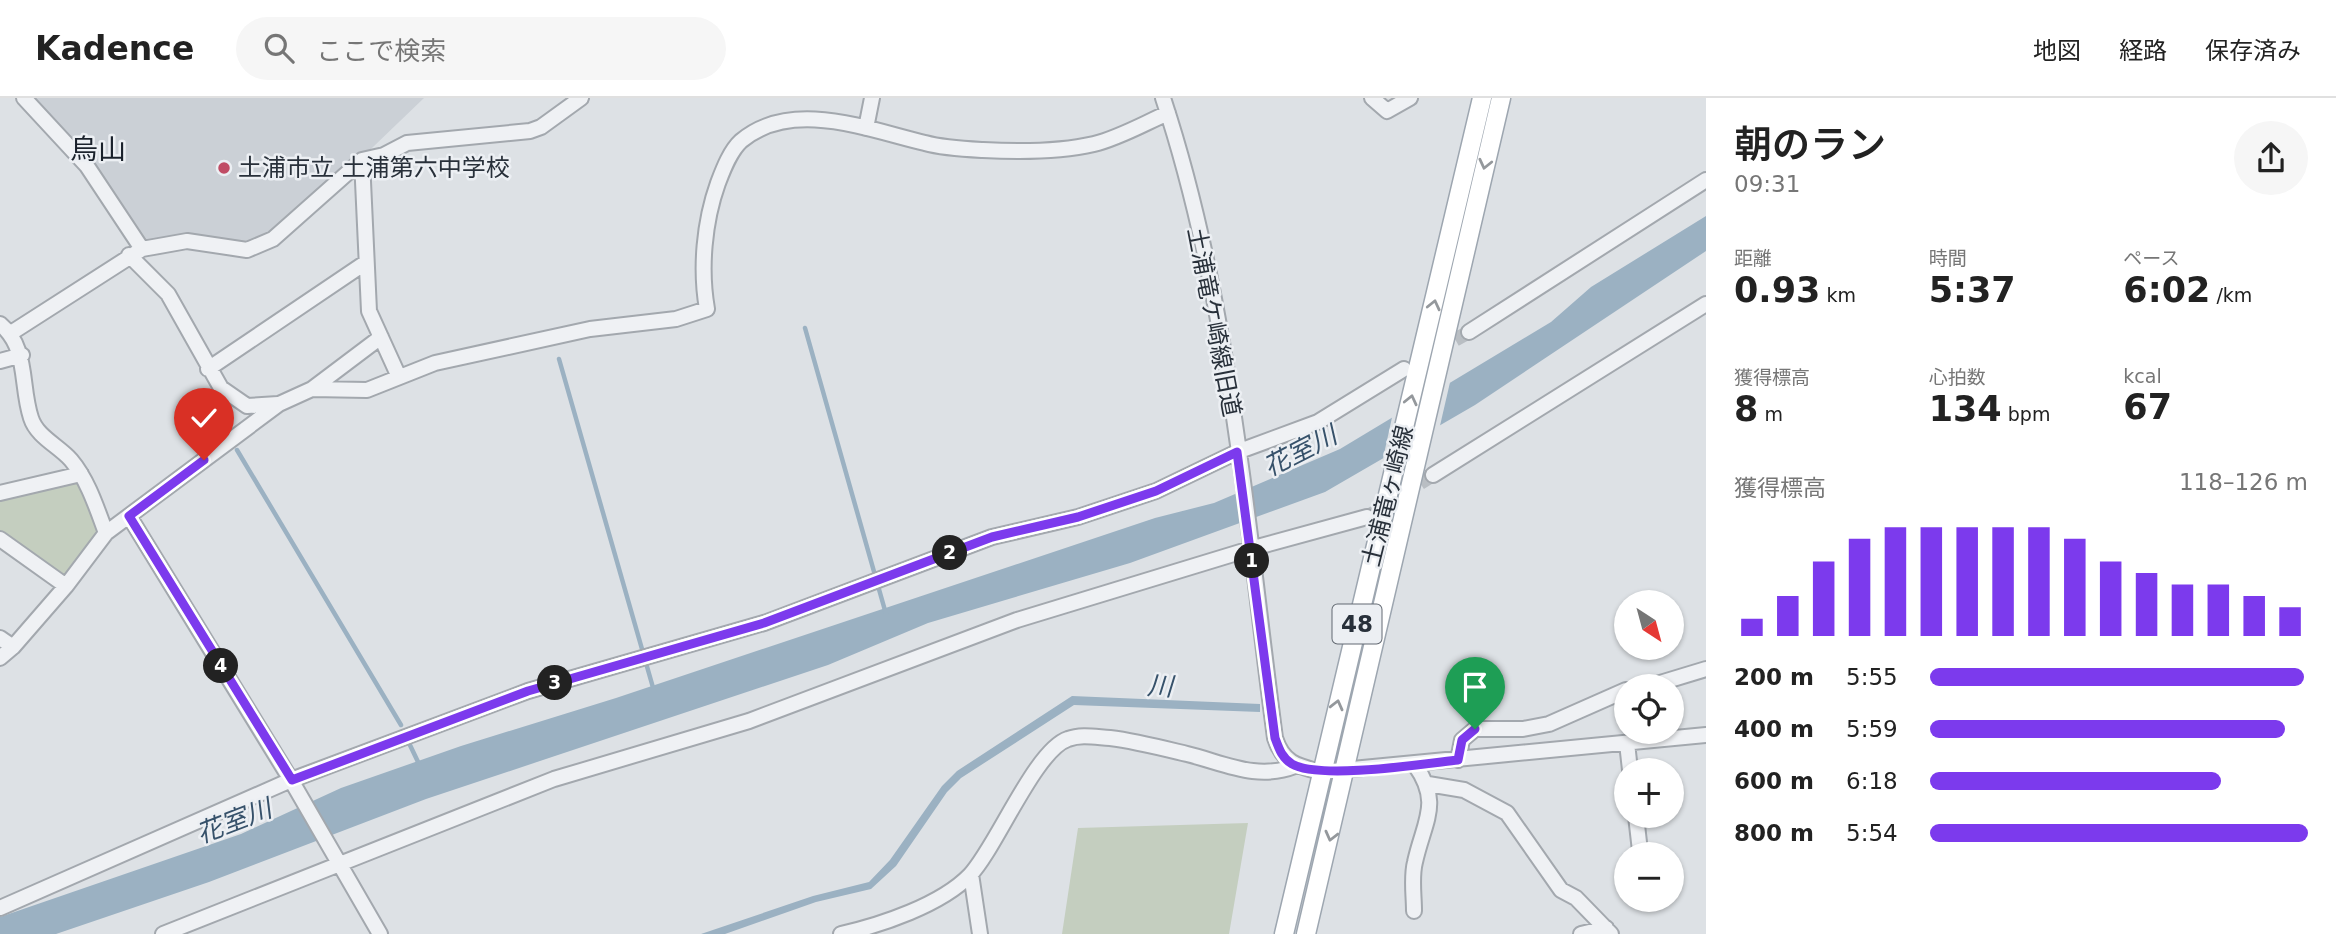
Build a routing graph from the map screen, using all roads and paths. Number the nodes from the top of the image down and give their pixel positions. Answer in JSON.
{"nodes":[{"id":1,"x":24,"y":98,"type":"edge"},
{"id":2,"x":581,"y":98,"type":"edge"},
{"id":3,"x":872,"y":98,"type":"edge"},
{"id":4,"x":1163,"y":98,"type":"edge"},
{"id":5,"x":1372,"y":98,"type":"edge"},
{"id":6,"x":1410,"y":98,"type":"edge"},
{"id":7,"x":1482,"y":98,"type":"edge"},
{"id":8,"x":1501,"y":98,"type":"edge"},
{"id":9,"x":1168,"y":113,"type":"junction"},
{"id":10,"x":866,"y":128,"type":"junction"},
{"id":11,"x":362,"y":160,"type":"junction"},
{"id":12,"x":1706,"y":180,"type":"edge"},
{"id":13,"x":135,"y":252,"type":"junction"},
{"id":14,"x":365,"y":262,"type":"junction"},
{"id":15,"x":1706,"y":304,"type":"edge"},
{"id":16,"x":6,"y":329,"type":"edge"},
{"id":17,"x":1469,"y":332,"type":"tunnel mouth"},
{"id":18,"x":381,"y":337,"type":"junction"},
{"id":19,"x":22,"y":355,"type":"junction"},
{"id":20,"x":0,"y":361,"type":"edge"},
{"id":21,"x":208,"y":369,"type":"junction"},
{"id":22,"x":1411,"y":370,"type":"junction"},
{"id":23,"x":399,"y":377,"type":"junction"},
{"id":24,"x":312,"y":389,"type":"junction"},
{"id":25,"x":279,"y":404,"type":"junction"},
{"id":26,"x":1237,"y":457,"type":"junction"},
{"id":27,"x":80,"y":474,"type":"junction"},
{"id":28,"x":1433,"y":475,"type":"tunnel mouth"},
{"id":29,"x":0,"y":493,"type":"edge"},
{"id":30,"x":129,"y":516,"type":"junction"},
{"id":31,"x":1367,"y":517,"type":"tunnel mouth"},
{"id":32,"x":106,"y":533,"type":"junction"},
{"id":33,"x":0,"y":539,"type":"edge"},
{"id":34,"x":1249,"y":544,"type":"junction"},
{"id":35,"x":66,"y":586,"type":"junction"},
{"id":36,"x":0,"y":638,"type":"edge"},
{"id":37,"x":13,"y":647,"type":"junction"},
{"id":38,"x":0,"y":658,"type":"edge"},
{"id":39,"x":1706,"y":669,"type":"edge"},
{"id":40,"x":1684,"y":676,"type":"edge"},
{"id":41,"x":1614,"y":695,"type":"edge"},
{"id":42,"x":1706,"y":735,"type":"edge"},
{"id":43,"x":1684,"y":737,"type":"edge"},
{"id":44,"x":1617,"y":744,"type":"edge"},
{"id":45,"x":1458,"y":760,"type":"junction"},
{"id":46,"x":1415,"y":765,"type":"junction"},
{"id":47,"x":1295,"y":766,"type":"junction"},
{"id":48,"x":1347,"y":769,"type":"junction"},
{"id":49,"x":1321,"y":772,"type":"junction"},
{"id":50,"x":292,"y":780,"type":"junction"},
{"id":51,"x":1428,"y":784,"type":"junction"},
{"id":52,"x":339,"y":863,"type":"junction"},
{"id":53,"x":971,"y":874,"type":"junction"},
{"id":54,"x":0,"y":908,"type":"edge"},
{"id":55,"x":1414,"y":911,"type":"dead end"},
{"id":56,"x":1608,"y":931,"type":"edge"},
{"id":57,"x":163,"y":934,"type":"edge"},
{"id":58,"x":380,"y":934,"type":"edge"},
{"id":59,"x":841,"y":934,"type":"edge"},
{"id":60,"x":979,"y":934,"type":"edge"},
{"id":61,"x":1284,"y":934,"type":"edge"},
{"id":62,"x":1306,"y":934,"type":"edge"},
{"id":63,"x":1581,"y":934,"type":"edge"}],
"edges":[{"from":1,"to":13,"type":"street"},
{"from":2,"to":11,"type":"street"},
{"from":3,"to":10,"type":"street"},
{"from":4,"to":9,"type":"street","name":"土浦竜ケ崎線旧道"},
{"from":5,"to":6,"type":"street"},
{"from":22,"to":7,"type":"main road","name":"土浦竜ヶ崎線","number":"48","one_way":true},
{"from":8,"to":48,"type":"main road","name":"土浦竜ヶ崎線","number":"48","one_way":true},
{"from":9,"to":10,"type":"street"},
{"from":9,"to":26,"type":"street","name":"土浦竜ケ崎線旧道"},
{"from":10,"to":23,"type":"street"},
{"from":11,"to":13,"type":"street"},
{"from":11,"to":14,"type":"street"},
{"from":12,"to":17,"type":"street"},
{"from":13,"to":16,"type":"street"},
{"from":13,"to":21,"type":"street"},
{"from":14,"to":18,"type":"street"},
{"from":14,"to":21,"type":"street"},
{"from":15,"to":28,"type":"street"},
{"from":16,"to":19,"type":"street"},
{"from":18,"to":23,"type":"street"},
{"from":18,"to":24,"type":"street"},
{"from":19,"to":20,"type":"street"},
{"from":19,"to":27,"type":"street"},
{"from":21,"to":25,"type":"street"},
{"from":22,"to":26,"type":"street"},
{"from":49,"to":22,"type":"main road","name":"土浦竜ヶ崎線","number":"48","one_way":true},
{"from":23,"to":24,"type":"street"},
{"from":24,"to":25,"type":"street"},
{"from":25,"to":30,"type":"street"},
{"from":26,"to":34,"type":"street","name":"土浦竜ケ崎線旧道"},
{"from":26,"to":50,"type":"street"},
{"from":27,"to":29,"type":"street"},
{"from":27,"to":32,"type":"street"},
{"from":30,"to":32,"type":"street"},
{"from":30,"to":50,"type":"street"},
{"from":31,"to":34,"type":"street"},
{"from":32,"to":35,"type":"street"},
{"from":33,"to":35,"type":"street"},
{"from":34,"to":47,"type":"street","name":"土浦竜ケ崎線旧道"},
{"from":34,"to":52,"type":"street"},
{"from":35,"to":37,"type":"street"},
{"from":36,"to":37,"type":"street"},
{"from":37,"to":38,"type":"street"},
{"from":39,"to":40,"type":"street"},
{"from":41,"to":45,"type":"street"},
{"from":42,"to":43,"type":"street"},
{"from":44,"to":45,"type":"street"},
{"from":45,"to":46,"type":"street"},
{"from":46,"to":48,"type":"street"},
{"from":46,"to":51,"type":"street"},
{"from":47,"to":49,"type":"street"},
{"from":47,"to":53,"type":"street"},
{"from":48,"to":49,"type":"street"},
{"from":48,"to":62,"type":"main road","name":"土浦竜ヶ崎線","number":"48","one_way":true},
{"from":49,"to":61,"type":"main road","name":"土浦竜ヶ崎線","number":"48"},
{"from":50,"to":52,"type":"street"},
{"from":50,"to":54,"type":"street"},
{"from":51,"to":55,"type":"street"},
{"from":51,"to":56,"type":"street"},
{"from":52,"to":57,"type":"street"},
{"from":52,"to":58,"type":"street"},
{"from":53,"to":59,"type":"street"},
{"from":53,"to":60,"type":"street"},
{"from":56,"to":63,"type":"street"}]}
